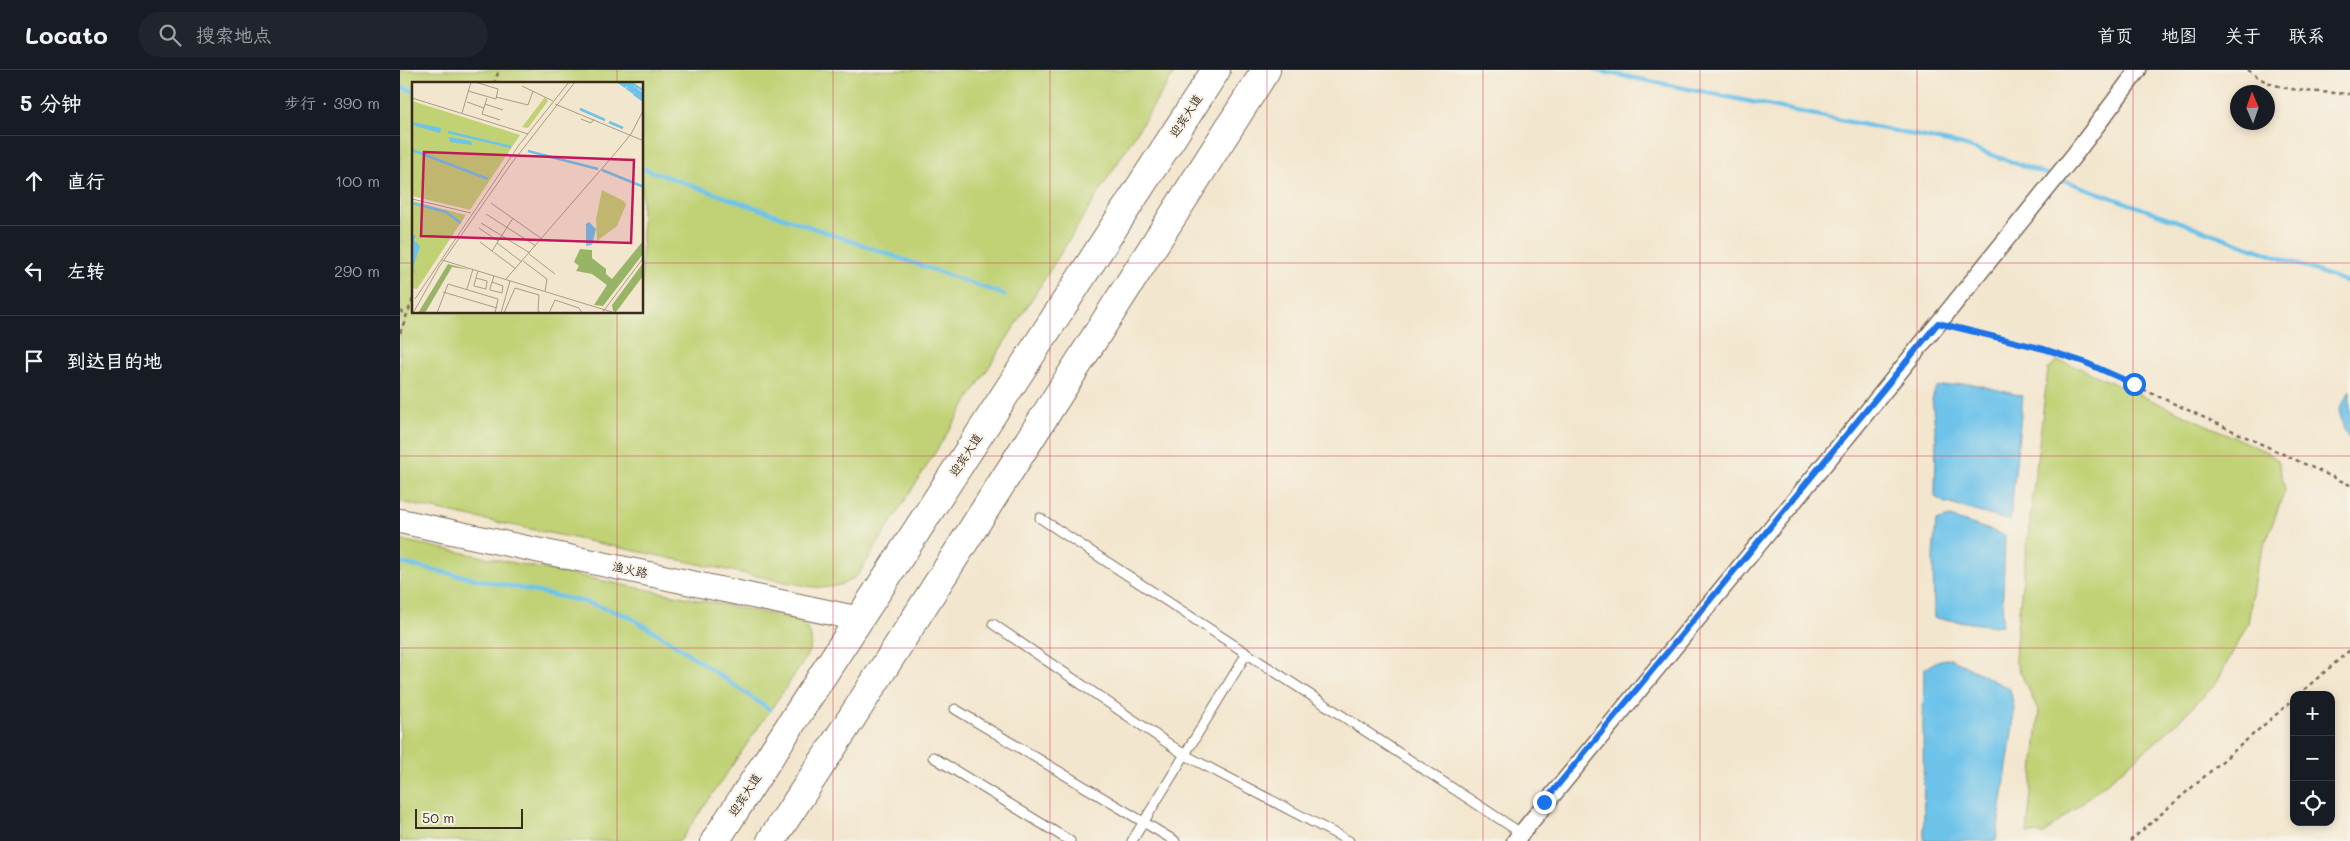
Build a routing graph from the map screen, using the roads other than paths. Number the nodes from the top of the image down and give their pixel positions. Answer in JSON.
{"nodes":[{"id":1,"x":1216,"y":70,"type":"edge"},
{"id":2,"x":1266,"y":70,"type":"edge"},
{"id":3,"x":2138,"y":70,"type":"edge"},
{"id":4,"x":1040,"y":518,"type":"dead end"},
{"id":5,"x":400,"y":521,"type":"edge"},
{"id":6,"x":860,"y":619,"type":"junction"},
{"id":7,"x":993,"y":624,"type":"dead end"},
{"id":8,"x":1247,"y":653,"type":"junction"},
{"id":9,"x":955,"y":709,"type":"dead end"},
{"id":10,"x":1185,"y":754,"type":"junction"},
{"id":11,"x":932,"y":757,"type":"dead end"},
{"id":12,"x":1143,"y":824,"type":"junction"},
{"id":13,"x":1518,"y":837,"type":"edge"},
{"id":14,"x":716,"y":841,"type":"edge"},
{"id":15,"x":770,"y":841,"type":"edge"},
{"id":16,"x":1070,"y":841,"type":"edge"},
{"id":17,"x":1132,"y":841,"type":"edge"},
{"id":18,"x":1175,"y":841,"type":"edge"},
{"id":19,"x":1348,"y":841,"type":"edge"}],
"edges":[{"from":1,"to":6,"type":"highway","name":"迎宾大道"},
{"from":2,"to":15,"type":"highway"},
{"from":3,"to":13,"type":"street"},
{"from":4,"to":8,"type":"lane"},
{"from":5,"to":6,"type":"street","name":"渔火路"},
{"from":6,"to":14,"type":"highway","name":"迎宾大道"},
{"from":7,"to":10,"type":"lane"},
{"from":8,"to":10,"type":"lane"},
{"from":8,"to":13,"type":"lane"},
{"from":9,"to":12,"type":"lane"},
{"from":10,"to":12,"type":"lane"},
{"from":10,"to":19,"type":"lane"},
{"from":11,"to":16,"type":"lane"},
{"from":12,"to":17,"type":"lane"},
{"from":12,"to":18,"type":"lane"}]}
